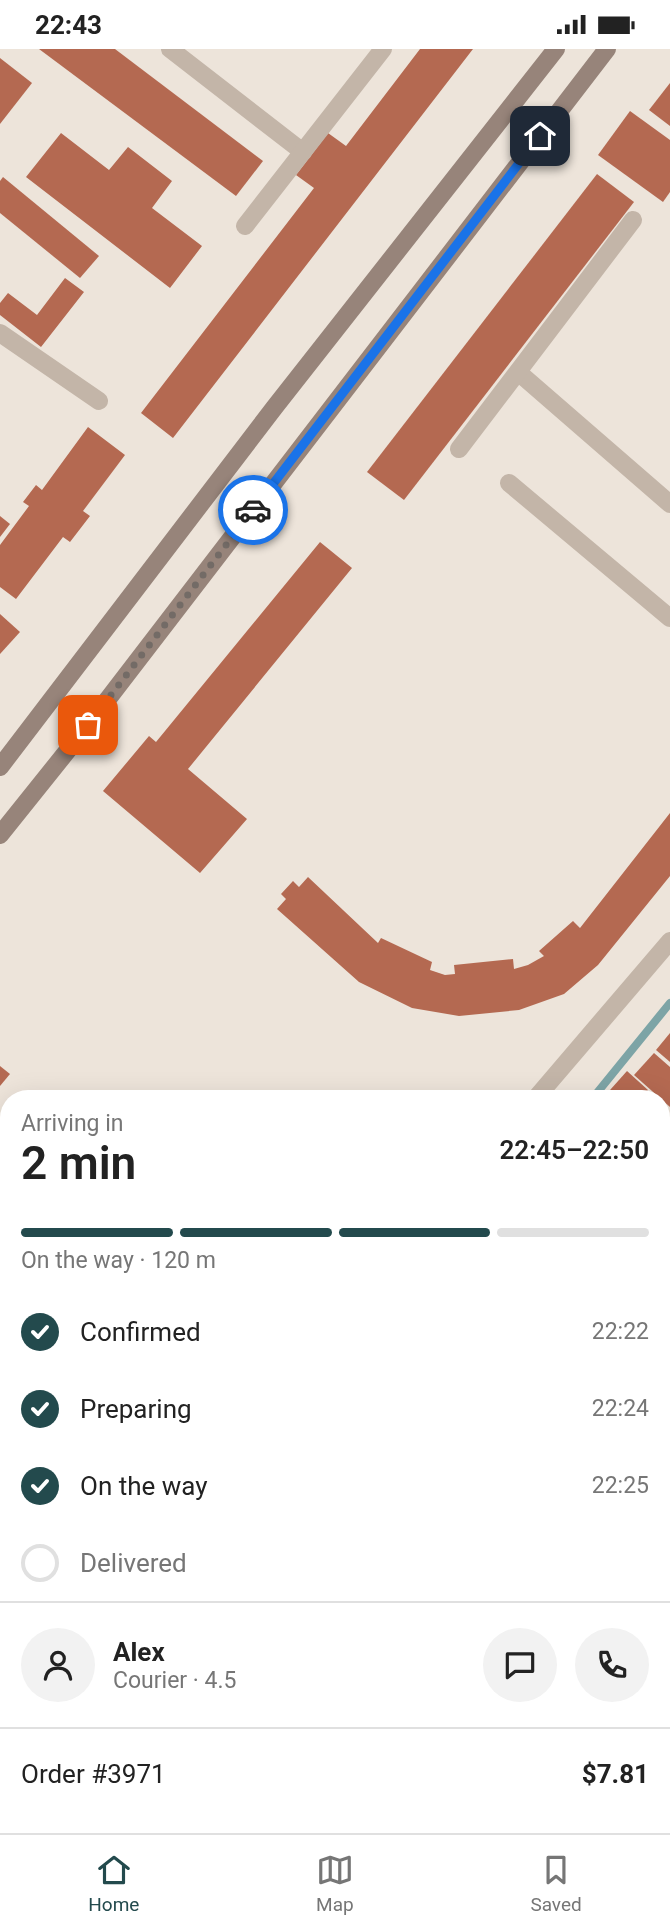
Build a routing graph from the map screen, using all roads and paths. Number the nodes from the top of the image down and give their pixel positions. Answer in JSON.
{"nodes":[{"id":1,"x":170,"y":49,"type":"edge"},
{"id":2,"x":383,"y":49,"type":"edge"},
{"id":3,"x":556,"y":49,"type":"edge"},
{"id":4,"x":607,"y":49,"type":"edge"},
{"id":5,"x":303,"y":152,"type":"junction"},
{"id":6,"x":633,"y":220,"type":"dead end"},
{"id":7,"x":245,"y":226,"type":"dead end"},
{"id":8,"x":0,"y":333,"type":"edge"},
{"id":9,"x":518,"y":372,"type":"junction"},
{"id":10,"x":99,"y":401,"type":"dead end"},
{"id":11,"x":459,"y":449,"type":"dead end"},
{"id":12,"x":509,"y":483,"type":"dead end"},
{"id":13,"x":670,"y":504,"type":"edge"},
{"id":14,"x":670,"y":618,"type":"edge"},
{"id":15,"x":0,"y":768,"type":"edge"},
{"id":16,"x":0,"y":835,"type":"edge"},
{"id":17,"x":670,"y":941,"type":"edge"},
{"id":18,"x":543,"y":1090,"type":"edge"}],
"edges":[{"from":1,"to":5,"type":"street"},
{"from":2,"to":5,"type":"street"},
{"from":3,"to":15,"type":"main road"},
{"from":4,"to":16,"type":"main road"},
{"from":5,"to":7,"type":"street"},
{"from":6,"to":9,"type":"street"},
{"from":8,"to":10,"type":"street"},
{"from":9,"to":11,"type":"street"},
{"from":9,"to":13,"type":"street"},
{"from":12,"to":14,"type":"street"},
{"from":17,"to":18,"type":"street"}]}
